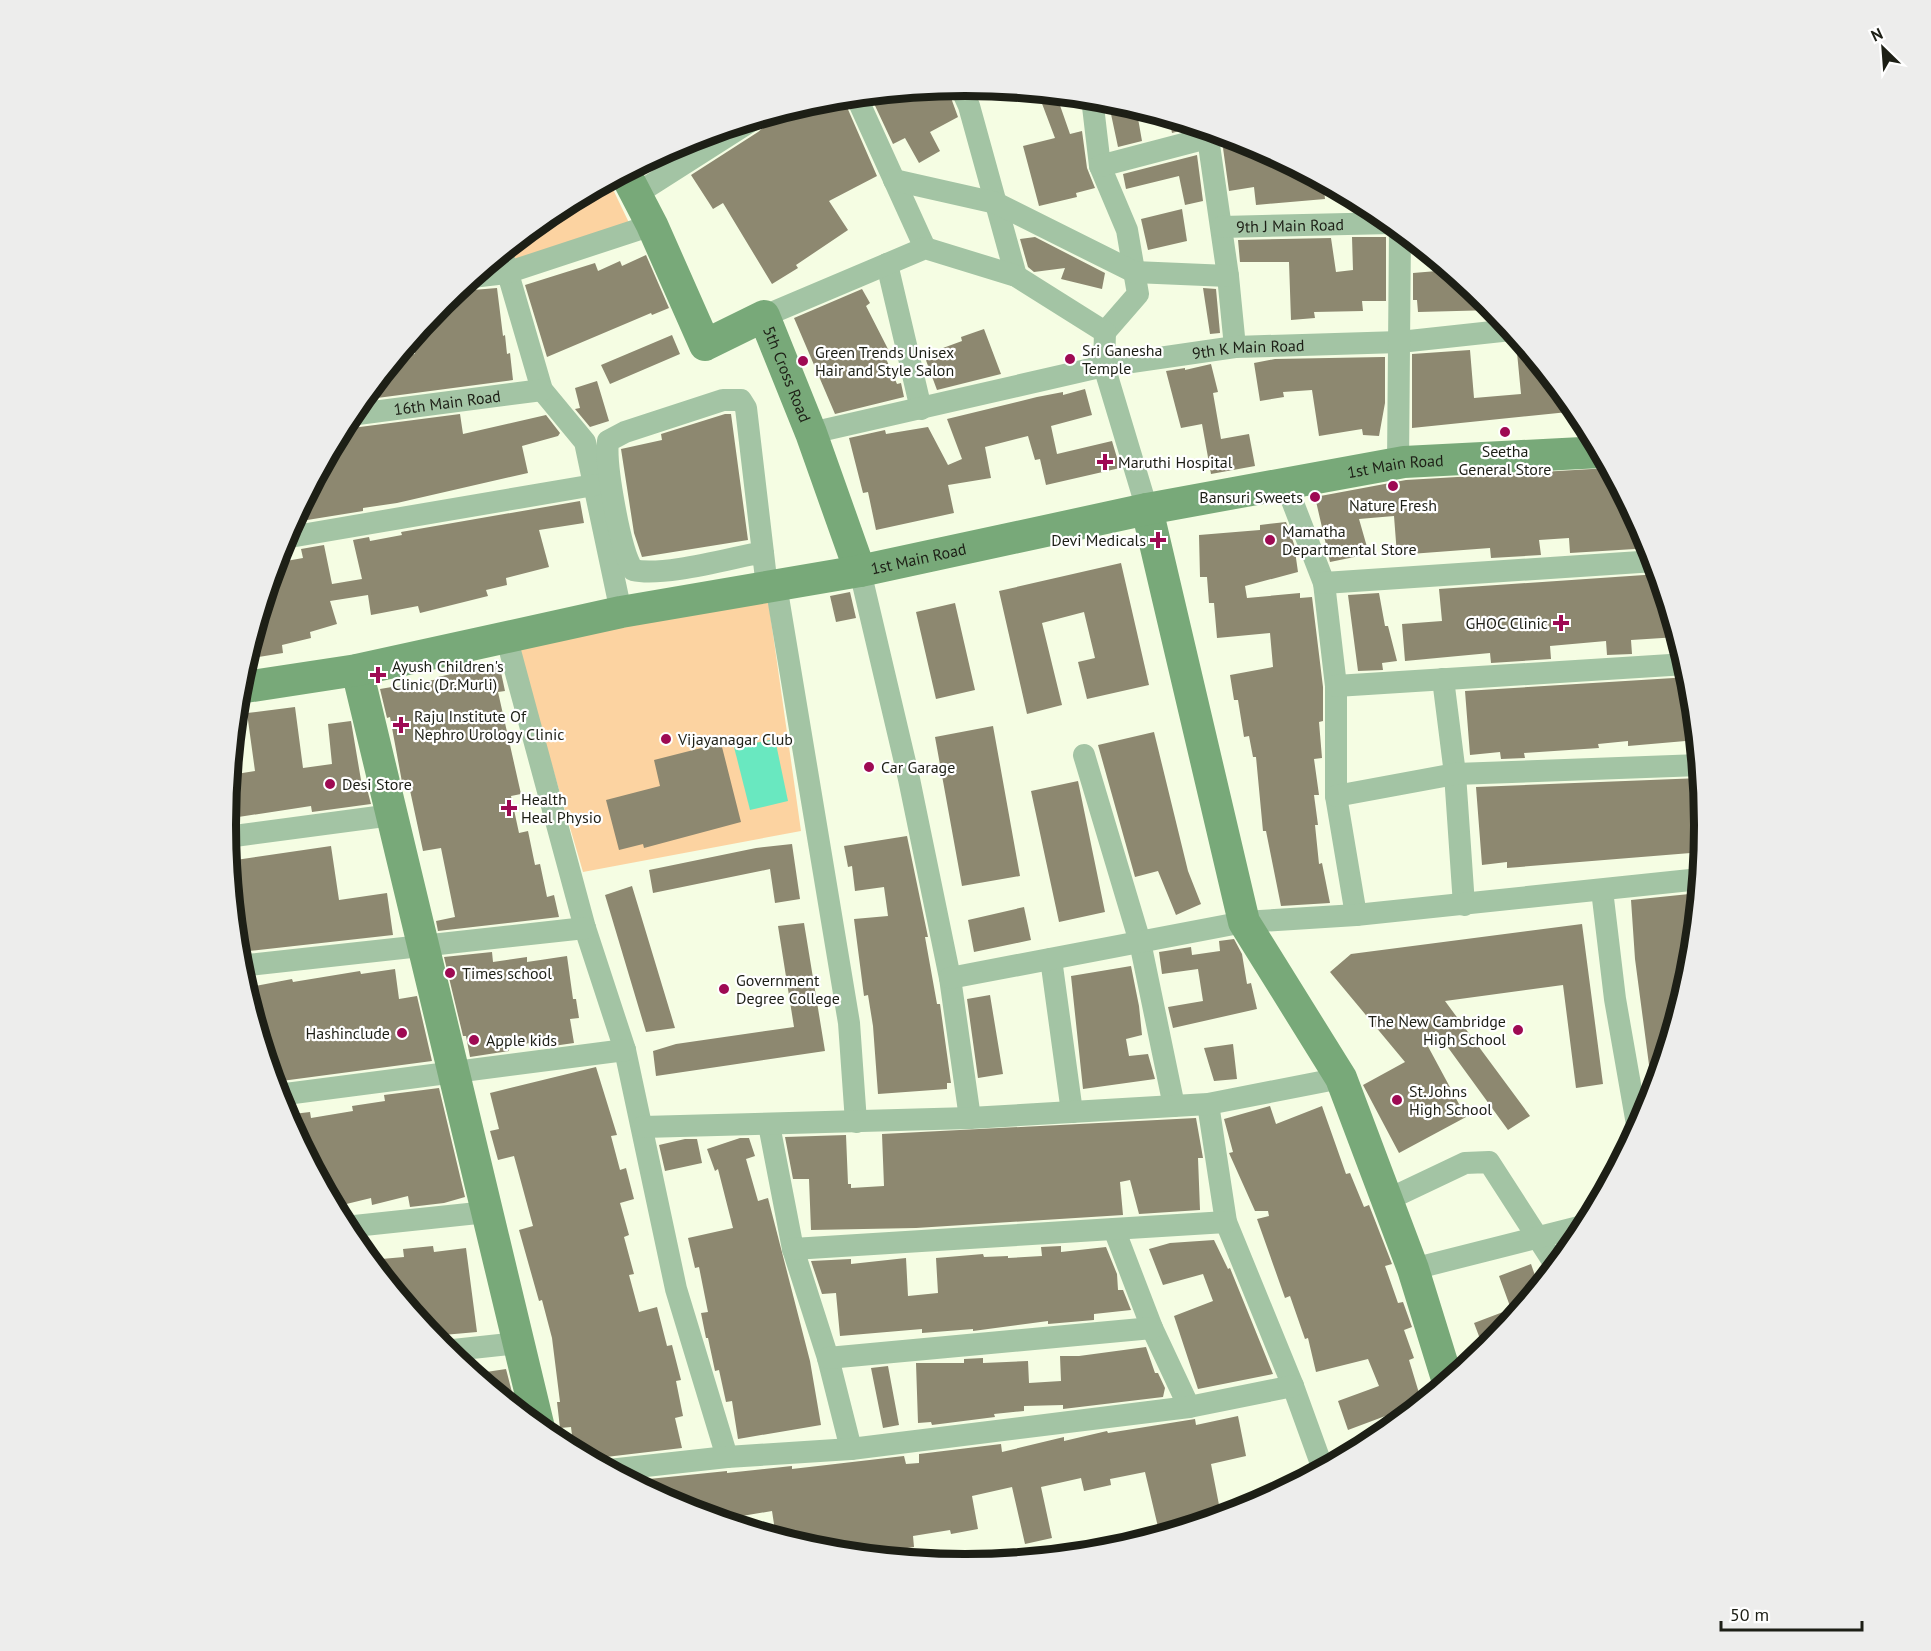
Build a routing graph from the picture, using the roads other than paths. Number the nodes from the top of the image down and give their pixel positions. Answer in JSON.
{"nodes":[{"id":1,"x":965,"y":96,"type":"edge"},
{"id":2,"x":860,"y":104,"type":"edge"},
{"id":3,"x":1093,"y":107,"type":"edge"},
{"id":4,"x":1208,"y":138,"type":"edge"},
{"id":5,"x":1216,"y":141,"type":"edge"},
{"id":6,"x":706,"y":144,"type":"edge"},
{"id":7,"x":1100,"y":166,"type":"junction"},
{"id":8,"x":894,"y":180,"type":"junction"},
{"id":9,"x":630,"y":184,"type":"edge"},
{"id":10,"x":996,"y":203,"type":"junction"},
{"id":11,"x":1377,"y":223,"type":"edge"},
{"id":12,"x":652,"y":225,"type":"junction"},
{"id":13,"x":1222,"y":227,"type":"junction"},
{"id":14,"x":1400,"y":240,"type":"edge"},
{"id":15,"x":925,"y":248,"type":"junction"},
{"id":16,"x":504,"y":263,"type":"edge"},
{"id":17,"x":887,"y":264,"type":"junction"},
{"id":18,"x":1134,"y":272,"type":"junction"},
{"id":19,"x":1016,"y":276,"type":"junction"},
{"id":20,"x":1228,"y":276,"type":"junction"},
{"id":21,"x":764,"y":316,"type":"junction"},
{"id":22,"x":1501,"y":331,"type":"edge"},
{"id":23,"x":1105,"y":332,"type":"junction"},
{"id":24,"x":1400,"y":342,"type":"junction"},
{"id":25,"x":1235,"y":347,"type":"junction"},
{"id":26,"x":1104,"y":366,"type":"junction"},
{"id":27,"x":542,"y":390,"type":"junction"},
{"id":28,"x":921,"y":410,"type":"junction"},
{"id":29,"x":364,"y":413,"type":"edge"},
{"id":30,"x":811,"y":433,"type":"junction"},
{"id":31,"x":1592,"y":453,"type":"edge"},
{"id":32,"x":1398,"y":464,"type":"junction"},
{"id":33,"x":594,"y":485,"type":"junction"},
{"id":34,"x":1286,"y":485,"type":"junction"},
{"id":35,"x":1147,"y":509,"type":"junction"},
{"id":36,"x":296,"y":536,"type":"edge"},
{"id":37,"x":763,"y":552,"type":"junction"},
{"id":38,"x":1645,"y":562,"type":"edge"},
{"id":39,"x":860,"y":571,"type":"junction"},
{"id":40,"x":1324,"y":583,"type":"junction"},
{"id":41,"x":772,"y":586,"type":"junction"},
{"id":42,"x":621,"y":612,"type":"junction"},
{"id":43,"x":506,"y":636,"type":"junction"},
{"id":44,"x":1677,"y":665,"type":"edge"},
{"id":45,"x":357,"y":670,"type":"junction"},
{"id":46,"x":1443,"y":679,"type":"junction"},
{"id":47,"x":249,"y":686,"type":"edge"},
{"id":48,"x":1336,"y":686,"type":"junction"},
{"id":49,"x":1084,"y":755,"type":"dead end"},
{"id":50,"x":1692,"y":765,"type":"edge"},
{"id":51,"x":1455,"y":774,"type":"junction"},
{"id":52,"x":1336,"y":796,"type":"junction"},
{"id":53,"x":392,"y":815,"type":"junction"},
{"id":54,"x":236,"y":836,"type":"edge"},
{"id":55,"x":1692,"y":880,"type":"edge"},
{"id":56,"x":1602,"y":890,"type":"junction"},
{"id":57,"x":1464,"y":905,"type":"junction"},
{"id":58,"x":1356,"y":915,"type":"junction"},
{"id":59,"x":1244,"y":922,"type":"junction"},
{"id":60,"x":585,"y":928,"type":"junction"},
{"id":61,"x":1140,"y":942,"type":"junction"},
{"id":62,"x":424,"y":946,"type":"junction"},
{"id":63,"x":1051,"y":959,"type":"junction"},
{"id":64,"x":249,"y":965,"type":"edge"},
{"id":65,"x":950,"y":978,"type":"junction"},
{"id":66,"x":625,"y":1050,"type":"junction"},
{"id":67,"x":454,"y":1074,"type":"junction"},
{"id":68,"x":1341,"y":1078,"type":"junction"},
{"id":69,"x":288,"y":1094,"type":"edge"},
{"id":70,"x":1208,"y":1104,"type":"junction"},
{"id":71,"x":1174,"y":1106,"type":"junction"},
{"id":72,"x":1072,"y":1112,"type":"junction"},
{"id":73,"x":1635,"y":1114,"type":"edge"},
{"id":74,"x":970,"y":1118,"type":"junction"},
{"id":75,"x":856,"y":1122,"type":"junction"},
{"id":76,"x":769,"y":1125,"type":"junction"},
{"id":77,"x":643,"y":1127,"type":"junction"},
{"id":78,"x":1387,"y":1200,"type":"junction"},
{"id":79,"x":487,"y":1212,"type":"junction"},
{"id":80,"x":1226,"y":1222,"type":"junction"},
{"id":81,"x":356,"y":1226,"type":"edge"},
{"id":82,"x":1114,"y":1229,"type":"junction"},
{"id":83,"x":1573,"y":1229,"type":"edge"},
{"id":84,"x":1539,"y":1239,"type":"junction"},
{"id":85,"x":793,"y":1249,"type":"junction"},
{"id":86,"x":1552,"y":1259,"type":"edge"},
{"id":87,"x":1413,"y":1269,"type":"junction"},
{"id":88,"x":1152,"y":1328,"type":"junction"},
{"id":89,"x":518,"y":1343,"type":"junction"},
{"id":90,"x":459,"y":1349,"type":"edge"},
{"id":91,"x":828,"y":1358,"type":"junction"},
{"id":92,"x":1446,"y":1374,"type":"edge"},
{"id":93,"x":1293,"y":1386,"type":"junction"},
{"id":94,"x":1189,"y":1407,"type":"junction"},
{"id":95,"x":536,"y":1415,"type":"edge"},
{"id":96,"x":851,"y":1449,"type":"junction"},
{"id":97,"x":727,"y":1457,"type":"junction"},
{"id":98,"x":1321,"y":1462,"type":"edge"},
{"id":99,"x":622,"y":1469,"type":"edge"}],
"edges":[{"from":1,"to":10,"type":"street"},
{"from":2,"to":8,"type":"street"},
{"from":3,"to":7,"type":"street"},
{"from":4,"to":7,"type":"street"},
{"from":5,"to":13,"type":"street"},
{"from":6,"to":9,"type":"street"},
{"from":7,"to":18,"type":"street"},
{"from":8,"to":10,"type":"street"},
{"from":8,"to":15,"type":"street"},
{"from":9,"to":12,"type":"street","name":"5th Cross Road"},
{"from":10,"to":18,"type":"street"},
{"from":10,"to":19,"type":"street"},
{"from":11,"to":13,"type":"street","name":"9th J Main Road"},
{"from":12,"to":16,"type":"street"},
{"from":12,"to":21,"type":"street","name":"5th Cross Road"},
{"from":13,"to":20,"type":"street"},
{"from":14,"to":24,"type":"street"},
{"from":15,"to":17,"type":"street"},
{"from":15,"to":19,"type":"street"},
{"from":16,"to":27,"type":"street"},
{"from":17,"to":21,"type":"street"},
{"from":17,"to":28,"type":"street"},
{"from":18,"to":20,"type":"street"},
{"from":18,"to":23,"type":"street"},
{"from":19,"to":23,"type":"street"},
{"from":20,"to":25,"type":"street"},
{"from":21,"to":30,"type":"street","name":"5th Cross Road"},
{"from":22,"to":24,"type":"street","name":"9th K Main Road"},
{"from":23,"to":26,"type":"street"},
{"from":24,"to":25,"type":"street","name":"9th K Main Road"},
{"from":24,"to":32,"type":"street"},
{"from":25,"to":26,"type":"street","name":"9th K Main Road"},
{"from":26,"to":28,"type":"street","name":"9th K Main Road"},
{"from":26,"to":35,"type":"street"},
{"from":27,"to":29,"type":"street","name":"16th Main Road"},
{"from":27,"to":33,"type":"street"},
{"from":28,"to":30,"type":"street","name":"9th K Main Road"},
{"from":30,"to":39,"type":"street","name":"5th Cross Road"},
{"from":31,"to":32,"type":"street","name":"1st Main Road"},
{"from":32,"to":34,"type":"street","name":"1st Main Road"},
{"from":33,"to":36,"type":"street"},
{"from":33,"to":42,"type":"street"},
{"from":34,"to":35,"type":"street","name":"1st Main Road"},
{"from":34,"to":40,"type":"street"},
{"from":35,"to":39,"type":"street","name":"1st Main Road"},
{"from":35,"to":59,"type":"street"},
{"from":37,"to":37,"type":"street"},
{"from":37,"to":41,"type":"street"},
{"from":38,"to":40,"type":"street"},
{"from":39,"to":41,"type":"street","name":"1st Main Road"},
{"from":39,"to":65,"type":"street"},
{"from":40,"to":48,"type":"street"},
{"from":41,"to":42,"type":"street","name":"1st Main Road"},
{"from":41,"to":75,"type":"street"},
{"from":42,"to":43,"type":"street","name":"1st Main Road"},
{"from":43,"to":45,"type":"street","name":"1st Main Road"},
{"from":43,"to":60,"type":"street"},
{"from":44,"to":46,"type":"street"},
{"from":45,"to":47,"type":"street","name":"1st Main Road"},
{"from":45,"to":53,"type":"street"},
{"from":46,"to":48,"type":"street"},
{"from":46,"to":51,"type":"street"},
{"from":48,"to":52,"type":"street"},
{"from":49,"to":61,"type":"street"},
{"from":50,"to":51,"type":"street"},
{"from":51,"to":52,"type":"street"},
{"from":51,"to":57,"type":"street"},
{"from":52,"to":58,"type":"street"},
{"from":53,"to":54,"type":"street"},
{"from":53,"to":62,"type":"street"},
{"from":55,"to":56,"type":"street"},
{"from":56,"to":57,"type":"street"},
{"from":56,"to":73,"type":"street"},
{"from":57,"to":58,"type":"street"},
{"from":58,"to":59,"type":"street"},
{"from":59,"to":61,"type":"street"},
{"from":59,"to":68,"type":"street"},
{"from":60,"to":62,"type":"street"},
{"from":60,"to":66,"type":"street"},
{"from":61,"to":63,"type":"street"},
{"from":61,"to":71,"type":"street"},
{"from":62,"to":64,"type":"street"},
{"from":62,"to":67,"type":"street"},
{"from":63,"to":65,"type":"street"},
{"from":63,"to":72,"type":"street"},
{"from":65,"to":74,"type":"street"},
{"from":66,"to":67,"type":"street"},
{"from":66,"to":77,"type":"street"},
{"from":67,"to":69,"type":"street"},
{"from":67,"to":79,"type":"street"},
{"from":68,"to":70,"type":"street"},
{"from":68,"to":78,"type":"street"},
{"from":70,"to":71,"type":"street"},
{"from":70,"to":80,"type":"street"},
{"from":71,"to":72,"type":"street"},
{"from":72,"to":74,"type":"street"},
{"from":74,"to":75,"type":"street"},
{"from":75,"to":76,"type":"street"},
{"from":76,"to":77,"type":"street"},
{"from":76,"to":85,"type":"street"},
{"from":77,"to":97,"type":"street"},
{"from":78,"to":84,"type":"street"},
{"from":78,"to":87,"type":"street"},
{"from":79,"to":81,"type":"street"},
{"from":79,"to":89,"type":"street"},
{"from":80,"to":82,"type":"street"},
{"from":80,"to":93,"type":"street"},
{"from":82,"to":85,"type":"street"},
{"from":82,"to":88,"type":"street"},
{"from":83,"to":84,"type":"street"},
{"from":84,"to":86,"type":"street"},
{"from":84,"to":87,"type":"street"},
{"from":85,"to":91,"type":"street"},
{"from":87,"to":92,"type":"street"},
{"from":88,"to":91,"type":"street"},
{"from":88,"to":94,"type":"street"},
{"from":89,"to":90,"type":"street"},
{"from":89,"to":95,"type":"street"},
{"from":91,"to":96,"type":"street"},
{"from":93,"to":94,"type":"street"},
{"from":93,"to":98,"type":"street"},
{"from":94,"to":96,"type":"street"},
{"from":96,"to":97,"type":"street"},
{"from":97,"to":99,"type":"street"}]}
